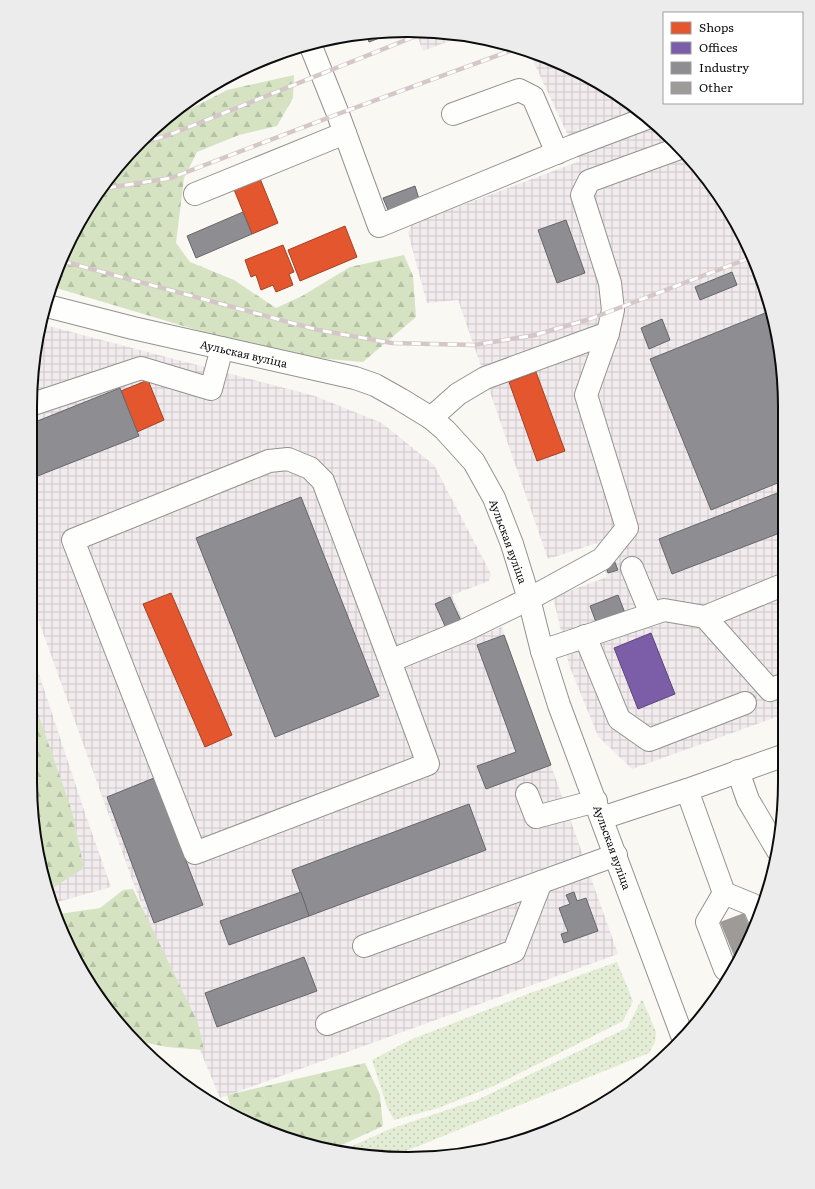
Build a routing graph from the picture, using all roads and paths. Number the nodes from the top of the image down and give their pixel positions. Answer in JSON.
{"nodes":[{"id":1,"x":312,"y":50,"type":"edge"},
{"id":2,"x":453,"y":114,"type":"dead end"},
{"id":3,"x":639,"y":119,"type":"edge"},
{"id":4,"x":345,"y":133,"type":"junction"},
{"id":5,"x":673,"y":150,"type":"edge"},
{"id":6,"x":557,"y":153,"type":"junction"},
{"id":7,"x":196,"y":194,"type":"dead end"},
{"id":8,"x":51,"y":307,"type":"edge"},
{"id":9,"x":608,"y":333,"type":"junction"},
{"id":10,"x":222,"y":348,"type":"junction"},
{"id":11,"x":37,"y":403,"type":"edge"},
{"id":12,"x":431,"y":418,"type":"junction"},
{"id":13,"x":632,"y":568,"type":"dead end"},
{"id":14,"x":778,"y":587,"type":"edge"},
{"id":15,"x":529,"y":599,"type":"junction"},
{"id":16,"x":651,"y":614,"type":"junction"},
{"id":17,"x":706,"y":617,"type":"junction"},
{"id":18,"x":585,"y":636,"type":"junction"},
{"id":19,"x":542,"y":651,"type":"junction"},
{"id":20,"x":390,"y":661,"type":"junction"},
{"id":21,"x":778,"y":687,"type":"edge"},
{"id":22,"x":745,"y":703,"type":"dead end"},
{"id":23,"x":778,"y":757,"type":"edge"},
{"id":24,"x":738,"y":772,"type":"junction"},
{"id":25,"x":687,"y":790,"type":"junction"},
{"id":26,"x":527,"y":794,"type":"dead end"},
{"id":27,"x":599,"y":809,"type":"junction"},
{"id":28,"x":773,"y":843,"type":"edge"},
{"id":29,"x":616,"y":855,"type":"junction"},
{"id":30,"x":541,"y":882,"type":"junction"},
{"id":31,"x":724,"y":893,"type":"junction"},
{"id":32,"x":755,"y":909,"type":"edge"},
{"id":33,"x":364,"y":946,"type":"dead end"},
{"id":34,"x":726,"y":970,"type":"edge"},
{"id":35,"x":327,"y":1024,"type":"dead end"},
{"id":36,"x":681,"y":1031,"type":"edge"}],
"edges":[{"from":1,"to":4,"type":"street"},
{"from":2,"to":6,"type":"street"},
{"from":3,"to":6,"type":"street"},
{"from":4,"to":6,"type":"street"},
{"from":4,"to":7,"type":"street"},
{"from":5,"to":9,"type":"street"},
{"from":8,"to":10,"type":"street","name":"Аульская вуліца"},
{"from":9,"to":12,"type":"street"},
{"from":9,"to":15,"type":"street"},
{"from":10,"to":11,"type":"street"},
{"from":10,"to":12,"type":"street","name":"Аульская вуліца"},
{"from":12,"to":15,"type":"street","name":"Аульская вуліца"},
{"from":13,"to":16,"type":"street"},
{"from":14,"to":17,"type":"street"},
{"from":15,"to":19,"type":"street","name":"Аульская вуліца"},
{"from":15,"to":20,"type":"street"},
{"from":16,"to":17,"type":"street"},
{"from":16,"to":18,"type":"street"},
{"from":17,"to":21,"type":"street"},
{"from":18,"to":19,"type":"street"},
{"from":18,"to":22,"type":"street"},
{"from":19,"to":27,"type":"street","name":"Аульская вуліца"},
{"from":20,"to":20,"type":"street"},
{"from":23,"to":24,"type":"street"},
{"from":24,"to":25,"type":"street"},
{"from":24,"to":28,"type":"street"},
{"from":25,"to":27,"type":"street"},
{"from":25,"to":31,"type":"street"},
{"from":26,"to":27,"type":"street"},
{"from":27,"to":29,"type":"street","name":"Аульская вуліца"},
{"from":29,"to":30,"type":"street"},
{"from":29,"to":36,"type":"street","name":"Аульская вуліца"},
{"from":30,"to":33,"type":"street"},
{"from":30,"to":35,"type":"street"},
{"from":31,"to":32,"type":"street"},
{"from":31,"to":34,"type":"street"}]}
